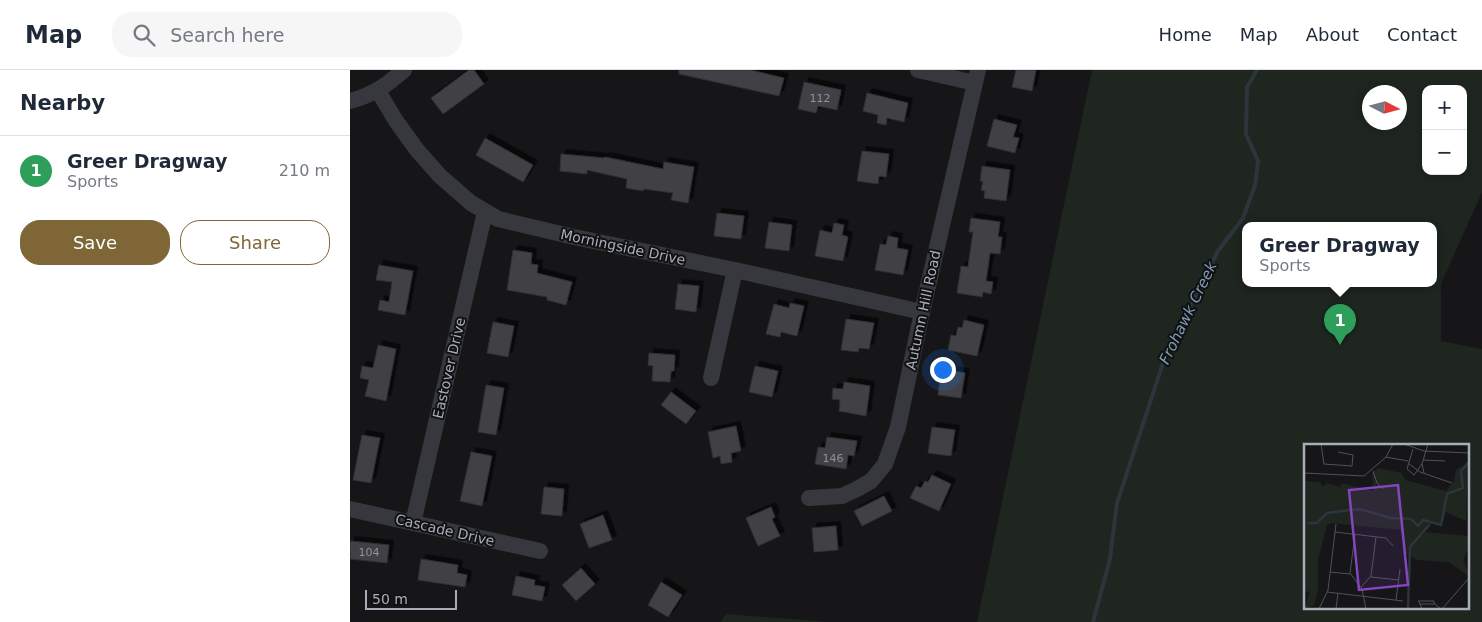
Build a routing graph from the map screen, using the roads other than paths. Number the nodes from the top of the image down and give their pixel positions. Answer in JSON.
{"nodes":[{"id":1,"x":404,"y":70,"type":"edge"},
{"id":2,"x":918,"y":70,"type":"edge"},
{"id":3,"x":977,"y":77,"type":"edge"},
{"id":4,"x":378,"y":91,"type":"junction"},
{"id":5,"x":350,"y":101,"type":"edge"},
{"id":6,"x":484,"y":212,"type":"junction"},
{"id":7,"x":735,"y":270,"type":"junction"},
{"id":8,"x":922,"y":312,"type":"junction"},
{"id":9,"x":711,"y":378,"type":"dead end"},
{"id":10,"x":809,"y":498,"type":"dead end"},
{"id":11,"x":350,"y":509,"type":"edge"},
{"id":12,"x":413,"y":523,"type":"junction"},
{"id":13,"x":540,"y":551,"type":"dead end"}],
"edges":[{"from":1,"to":4,"type":"street"},
{"from":2,"to":3,"type":"street"},
{"from":3,"to":8,"type":"street","name":"Autumn Hill Road"},
{"from":4,"to":5,"type":"street"},
{"from":4,"to":6,"type":"street","name":"Morningside Drive"},
{"from":6,"to":7,"type":"street","name":"Morningside Drive"},
{"from":6,"to":12,"type":"street","name":"Eastover Drive"},
{"from":7,"to":8,"type":"street","name":"Morningside Drive"},
{"from":7,"to":9,"type":"street"},
{"from":8,"to":10,"type":"street","name":"Autumn Hill Road"},
{"from":11,"to":12,"type":"street","name":"Cascade Drive"},
{"from":12,"to":13,"type":"street","name":"Cascade Drive"}]}
